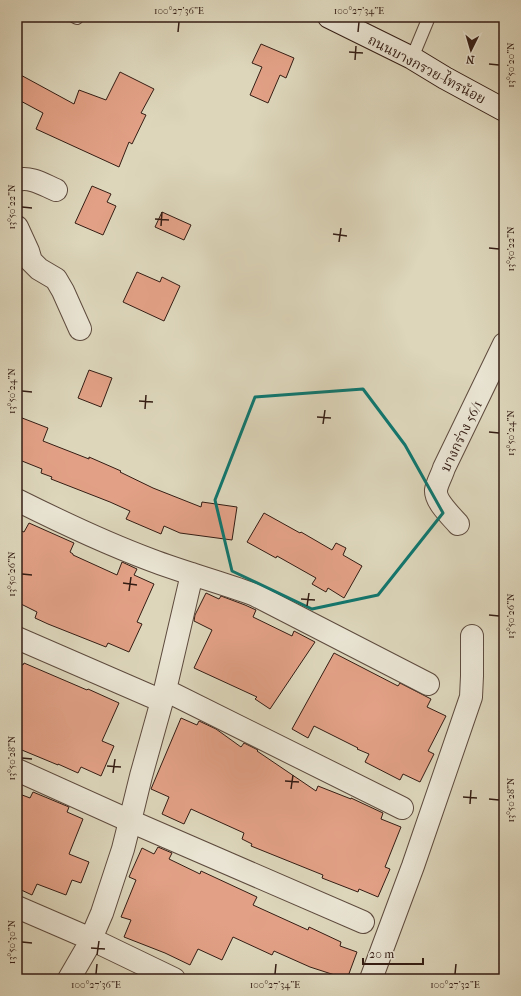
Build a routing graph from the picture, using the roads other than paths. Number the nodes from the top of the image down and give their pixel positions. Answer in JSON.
{"nodes":[{"id":1,"x":329,"y":17,"type":"edge"},
{"id":2,"x":429,"y":17,"type":"edge"},
{"id":3,"x":412,"y":58,"type":"junction"},
{"id":4,"x":503,"y":107,"type":"edge"},
{"id":5,"x":17,"y":180,"type":"edge"},
{"id":6,"x":56,"y":190,"type":"dead end"},
{"id":7,"x":17,"y":227,"type":"edge"},
{"id":8,"x":80,"y":329,"type":"dead end"},
{"id":9,"x":504,"y":344,"type":"edge"},
{"id":10,"x":17,"y":500,"type":"edge"},
{"id":11,"x":458,"y":524,"type":"dead end"},
{"id":12,"x":192,"y":574,"type":"junction"},
{"id":13,"x":472,"y":636,"type":"dead end"},
{"id":14,"x":17,"y":638,"type":"edge"},
{"id":15,"x":428,"y":684,"type":"dead end"},
{"id":16,"x":164,"y":695,"type":"junction"},
{"id":17,"x":17,"y":770,"type":"edge"},
{"id":18,"x":402,"y":808,"type":"dead end"},
{"id":19,"x":130,"y":821,"type":"junction"},
{"id":20,"x":17,"y":907,"type":"edge"},
{"id":21,"x":363,"y":922,"type":"dead end"},
{"id":22,"x":91,"y":939,"type":"junction"},
{"id":23,"x":69,"y":979,"type":"edge"},
{"id":24,"x":174,"y":979,"type":"edge"},
{"id":25,"x":372,"y":979,"type":"edge"}],
"edges":[{"from":1,"to":3,"type":"street","name":"ถนนบางกรวย-ไทรน้อย"},
{"from":2,"to":3,"type":"lane"},
{"from":3,"to":4,"type":"street","name":"ถนนบางกรวย-ไทรน้อย"},
{"from":5,"to":6,"type":"street"},
{"from":7,"to":8,"type":"street"},
{"from":9,"to":11,"type":"street","name":"บางกร่าง 56/1"},
{"from":10,"to":12,"type":"street"},
{"from":12,"to":15,"type":"street"},
{"from":12,"to":16,"type":"street"},
{"from":13,"to":25,"type":"street"},
{"from":14,"to":16,"type":"street"},
{"from":16,"to":18,"type":"street"},
{"from":16,"to":19,"type":"street"},
{"from":17,"to":19,"type":"street"},
{"from":19,"to":21,"type":"street"},
{"from":19,"to":22,"type":"street"},
{"from":20,"to":22,"type":"street"},
{"from":22,"to":23,"type":"street"},
{"from":22,"to":24,"type":"street"}]}
